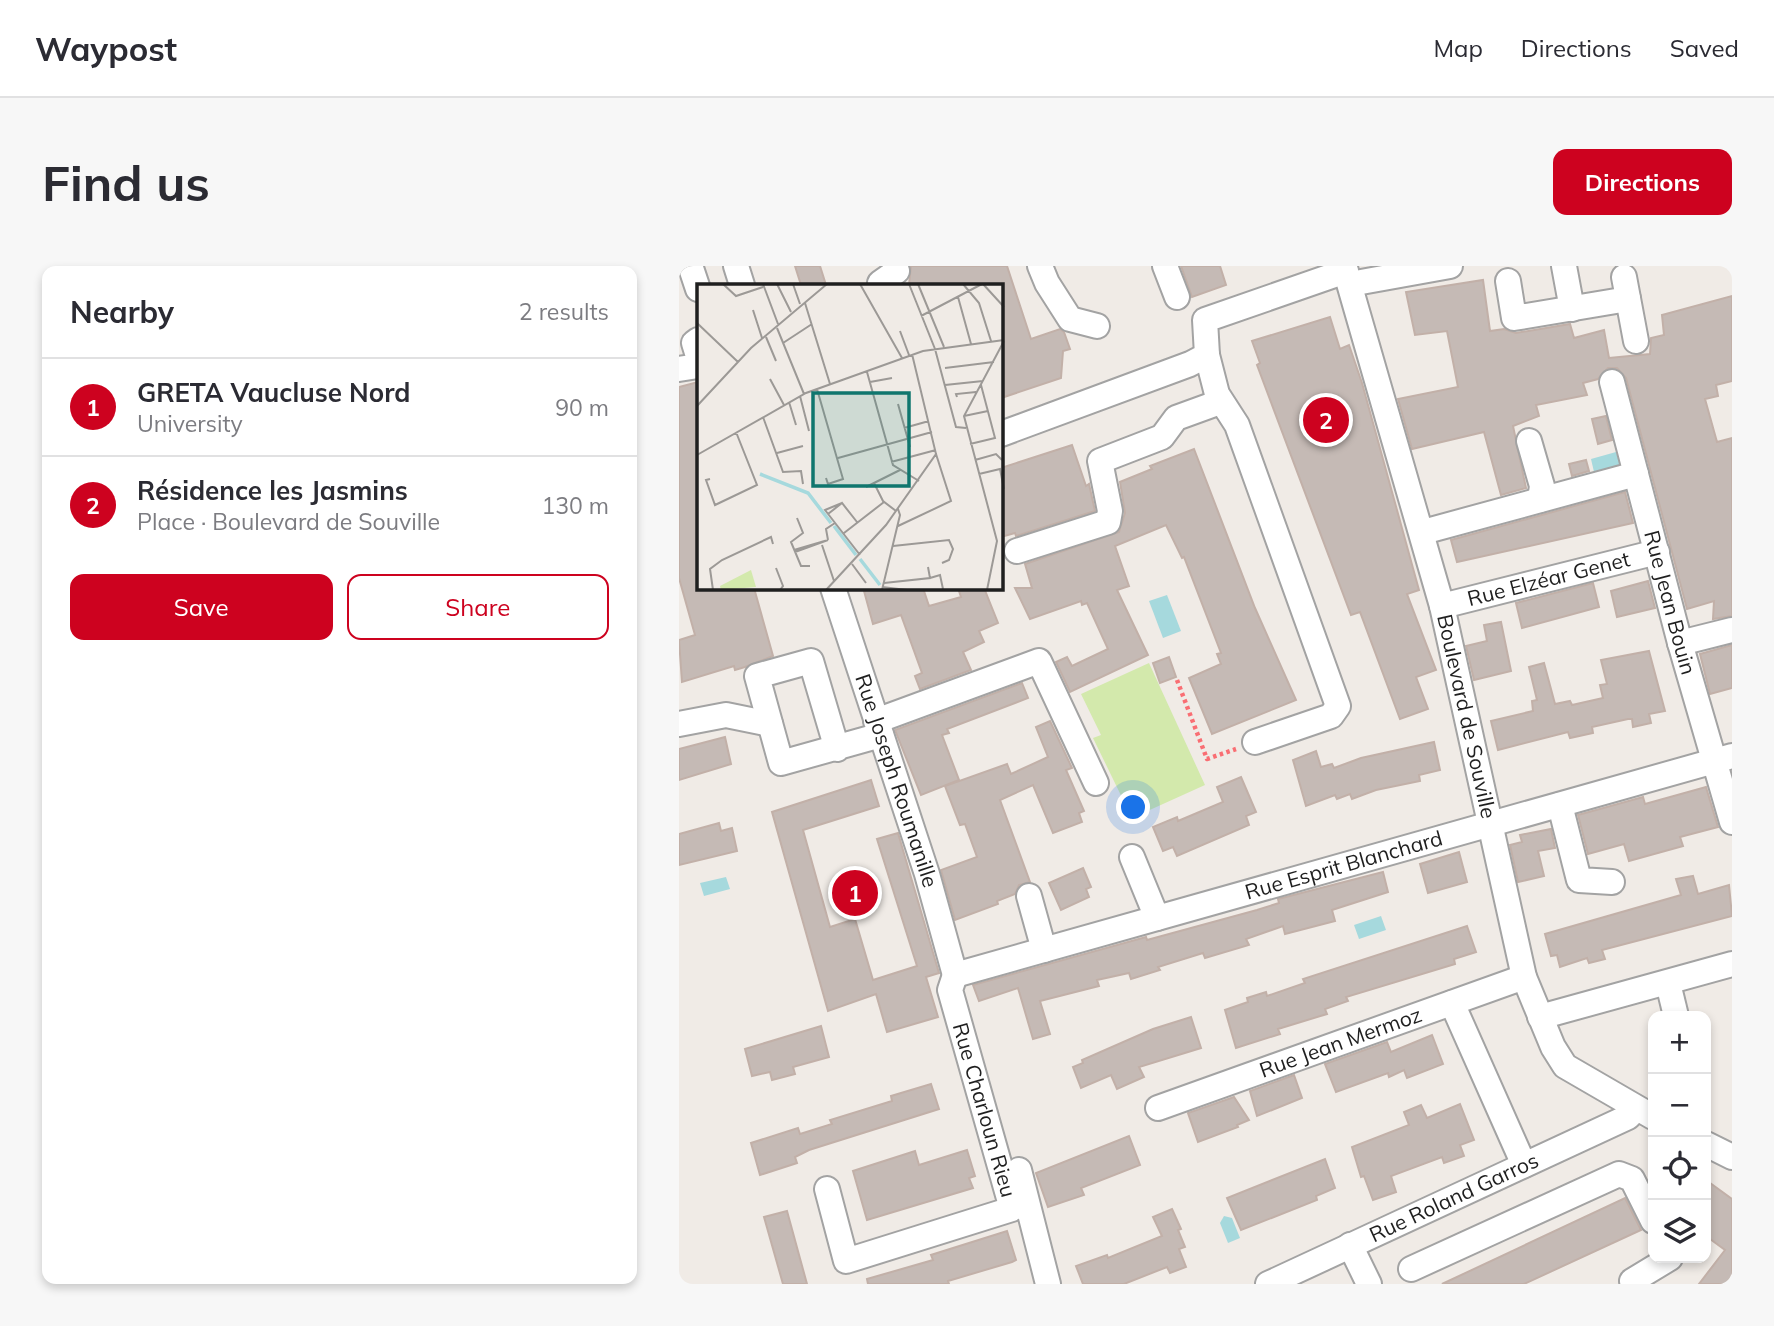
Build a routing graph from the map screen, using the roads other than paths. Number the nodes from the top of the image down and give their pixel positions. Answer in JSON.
{"nodes":[{"id":1,"x":736,"y":266,"type":"edge"},
{"id":2,"x":895,"y":266,"type":"edge"},
{"id":3,"x":1040,"y":266,"type":"edge"},
{"id":4,"x":1165,"y":266,"type":"edge"},
{"id":5,"x":1450,"y":266,"type":"edge"},
{"id":6,"x":1564,"y":266,"type":"edge"},
{"id":7,"x":1347,"y":274,"type":"edge"},
{"id":8,"x":1508,"y":281,"type":"dead end"},
{"id":9,"x":742,"y":284,"type":"edge"},
{"id":10,"x":880,"y":284,"type":"edge"},
{"id":11,"x":1177,"y":298,"type":"dead end"},
{"id":12,"x":1571,"y":309,"type":"junction"},
{"id":13,"x":1097,"y":326,"type":"dead end"},
{"id":14,"x":1636,"y":341,"type":"dead end"},
{"id":15,"x":1207,"y":355,"type":"junction"},
{"id":16,"x":697,"y":366,"type":"edge"},
{"id":17,"x":679,"y":369,"type":"edge"},
{"id":18,"x":1612,"y":382,"type":"dead end"},
{"id":19,"x":1220,"y":402,"type":"junction"},
{"id":20,"x":1003,"y":433,"type":"edge"},
{"id":21,"x":1529,"y":441,"type":"dead end"},
{"id":22,"x":1636,"y":474,"type":"junction"},
{"id":23,"x":1540,"y":500,"type":"junction"},
{"id":24,"x":1423,"y":532,"type":"junction"},
{"id":25,"x":1017,"y":551,"type":"dead end"},
{"id":26,"x":1657,"y":552,"type":"junction"},
{"id":27,"x":834,"y":590,"type":"edge"},
{"id":28,"x":1442,"y":606,"type":"junction"},
{"id":29,"x":1732,"y":630,"type":"edge"},
{"id":30,"x":1680,"y":643,"type":"junction"},
{"id":31,"x":770,"y":723,"type":"junction"},
{"id":32,"x":679,"y":724,"type":"edge"},
{"id":33,"x":878,"y":728,"type":"junction"},
{"id":34,"x":1255,"y":742,"type":"road end"},
{"id":35,"x":837,"y":749,"type":"junction"},
{"id":36,"x":1723,"y":759,"type":"edge"},
{"id":37,"x":1096,"y":783,"type":"dead end"},
{"id":38,"x":1560,"y":805,"type":"junction"},
{"id":39,"x":1732,"y":822,"type":"edge"},
{"id":40,"x":1488,"y":825,"type":"junction"},
{"id":41,"x":1132,"y":857,"type":"dead end"},
{"id":42,"x":1612,"y":881,"type":"dead end"},
{"id":43,"x":1029,"y":896,"type":"dead end"},
{"id":44,"x":1157,"y":918,"type":"junction"},
{"id":45,"x":1044,"y":950,"type":"junction"},
{"id":46,"x":1732,"y":964,"type":"edge"},
{"id":47,"x":955,"y":975,"type":"junction"},
{"id":48,"x":1524,"y":977,"type":"junction"},
{"id":49,"x":1668,"y":983,"type":"junction"},
{"id":50,"x":1453,"y":1003,"type":"junction"},
{"id":51,"x":1675,"y":1011,"type":"edge"},
{"id":52,"x":1540,"y":1017,"type":"junction"},
{"id":53,"x":1157,"y":1108,"type":"dead end"},
{"id":54,"x":1645,"y":1113,"type":"edge"},
{"id":55,"x":1711,"y":1146,"type":"edge"},
{"id":56,"x":1732,"y":1157,"type":"edge"},
{"id":57,"x":1524,"y":1165,"type":"junction"},
{"id":58,"x":1019,"y":1170,"type":"dead end"},
{"id":59,"x":827,"y":1189,"type":"dead end"},
{"id":60,"x":1648,"y":1211,"type":"edge"},
{"id":61,"x":1350,"y":1245,"type":"junction"},
{"id":62,"x":1662,"y":1263,"type":"edge"},
{"id":63,"x":1411,"y":1269,"type":"dead end"},
{"id":64,"x":1048,"y":1284,"type":"edge"},
{"id":65,"x":1268,"y":1284,"type":"edge"},
{"id":66,"x":1369,"y":1284,"type":"edge"},
{"id":67,"x":1633,"y":1284,"type":"edge"}],
"edges":[{"from":1,"to":9,"type":"street"},
{"from":2,"to":10,"type":"street"},
{"from":3,"to":13,"type":"street"},
{"from":4,"to":11,"type":"street"},
{"from":5,"to":7,"type":"street"},
{"from":6,"to":12,"type":"street"},
{"from":7,"to":15,"type":"street"},
{"from":7,"to":24,"type":"street","name":"Boulevard de Souville"},
{"from":8,"to":12,"type":"street"},
{"from":12,"to":14,"type":"street"},
{"from":15,"to":19,"type":"street"},
{"from":15,"to":20,"type":"street"},
{"from":16,"to":17,"type":"street"},
{"from":18,"to":22,"type":"street","name":"Rue Jean Bouin"},
{"from":19,"to":25,"type":"street"},
{"from":19,"to":34,"type":"street"},
{"from":21,"to":23,"type":"street"},
{"from":22,"to":23,"type":"street"},
{"from":22,"to":26,"type":"street","name":"Rue Jean Bouin"},
{"from":23,"to":24,"type":"street"},
{"from":24,"to":28,"type":"street","name":"Boulevard de Souville"},
{"from":26,"to":28,"type":"street","name":"Rue Elzéar Genet"},
{"from":26,"to":30,"type":"street","name":"Rue Jean Bouin"},
{"from":27,"to":33,"type":"street","name":"Rue Joseph Roumanille"},
{"from":28,"to":40,"type":"street","name":"Boulevard de Souville"},
{"from":29,"to":30,"type":"street"},
{"from":30,"to":36,"type":"street","name":"Rue Jean Bouin"},
{"from":31,"to":32,"type":"street"},
{"from":31,"to":35,"type":"street"},
{"from":31,"to":35,"type":"street"},
{"from":33,"to":35,"type":"street"},
{"from":33,"to":37,"type":"street"},
{"from":33,"to":47,"type":"street","name":"Rue Joseph Roumanille"},
{"from":36,"to":38,"type":"street","name":"Rue Esprit Blanchard"},
{"from":36,"to":39,"type":"street","name":"Rue Jean Bouin"},
{"from":38,"to":40,"type":"street","name":"Rue Esprit Blanchard"},
{"from":38,"to":42,"type":"street"},
{"from":40,"to":44,"type":"street","name":"Rue Esprit Blanchard"},
{"from":40,"to":48,"type":"street","name":"Boulevard de Souville"},
{"from":41,"to":44,"type":"street"},
{"from":43,"to":45,"type":"street"},
{"from":44,"to":45,"type":"street","name":"Rue Esprit Blanchard"},
{"from":45,"to":47,"type":"street","name":"Rue Esprit Blanchard"},
{"from":46,"to":49,"type":"street"},
{"from":47,"to":59,"type":"street","name":"Rue Charloun Rieu"},
{"from":48,"to":50,"type":"street","name":"Rue Jean Mermoz"},
{"from":48,"to":52,"type":"street","name":"Boulevard de Souville"},
{"from":49,"to":51,"type":"street"},
{"from":49,"to":52,"type":"street"},
{"from":50,"to":53,"type":"street","name":"Rue Jean Mermoz"},
{"from":50,"to":57,"type":"street"},
{"from":52,"to":54,"type":"street","name":"Boulevard de Souville"},
{"from":54,"to":57,"type":"street","name":"Rue Roland Garros"},
{"from":55,"to":56,"type":"street"},
{"from":57,"to":61,"type":"street","name":"Rue Roland Garros"},
{"from":58,"to":64,"type":"street"},
{"from":60,"to":63,"type":"street"},
{"from":61,"to":65,"type":"street","name":"Rue Roland Garros"},
{"from":61,"to":66,"type":"street"},
{"from":62,"to":67,"type":"street"}]}
